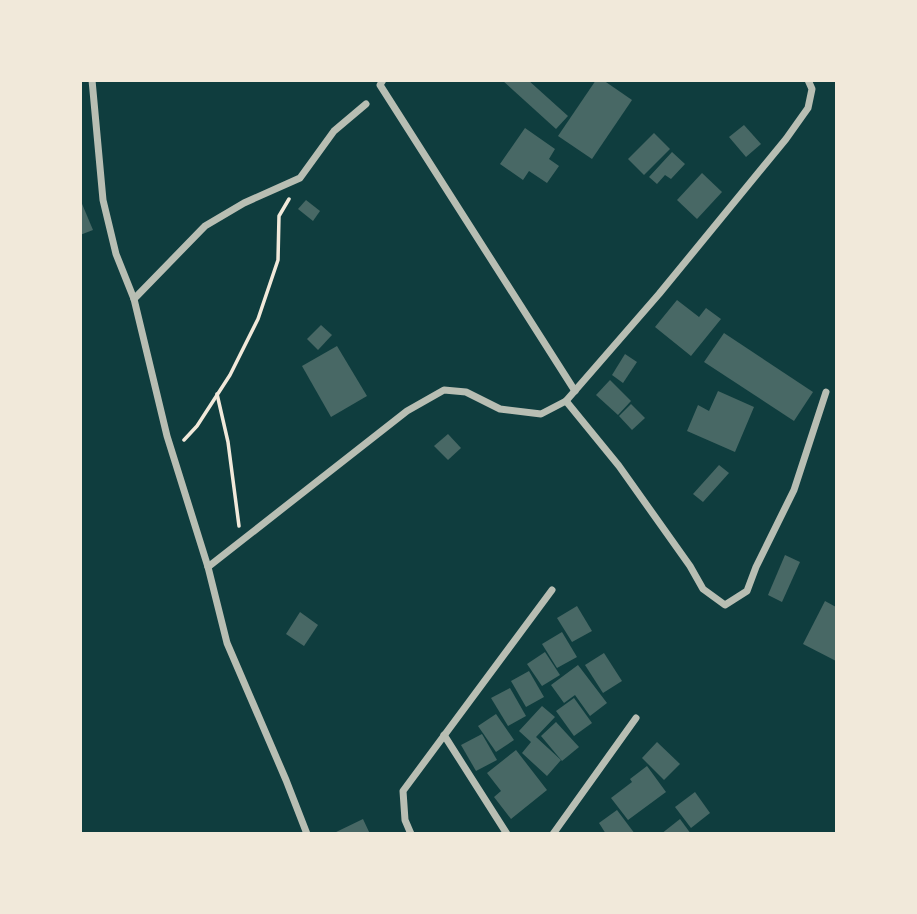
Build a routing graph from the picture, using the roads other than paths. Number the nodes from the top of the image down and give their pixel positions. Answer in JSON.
{"nodes":[{"id":1,"x":92,"y":80,"type":"edge"},
{"id":2,"x":383,"y":80,"type":"edge"},
{"id":3,"x":808,"y":80,"type":"edge"},
{"id":4,"x":366,"y":104,"type":"dead end"},
{"id":5,"x":134,"y":299,"type":"junction"},
{"id":6,"x":575,"y":390,"type":"junction"},
{"id":7,"x":826,"y":393,"type":"dead end"},
{"id":8,"x":566,"y":401,"type":"junction"},
{"id":9,"x":208,"y":568,"type":"junction"},
{"id":10,"x":552,"y":590,"type":"dead end"},
{"id":11,"x":636,"y":718,"type":"dead end"},
{"id":12,"x":444,"y":735,"type":"junction"},
{"id":13,"x":307,"y":834,"type":"edge"},
{"id":14,"x":411,"y":834,"type":"edge"},
{"id":15,"x":507,"y":834,"type":"edge"},
{"id":16,"x":553,"y":834,"type":"edge"}],
"edges":[{"from":1,"to":5,"type":"street"},
{"from":2,"to":6,"type":"street"},
{"from":3,"to":6,"type":"street"},
{"from":4,"to":5,"type":"street"},
{"from":5,"to":9,"type":"street"},
{"from":6,"to":8,"type":"street"},
{"from":7,"to":8,"type":"street"},
{"from":8,"to":9,"type":"street"},
{"from":9,"to":13,"type":"street"},
{"from":10,"to":12,"type":"street"},
{"from":11,"to":16,"type":"street"},
{"from":12,"to":14,"type":"street"},
{"from":12,"to":15,"type":"street"}]}
